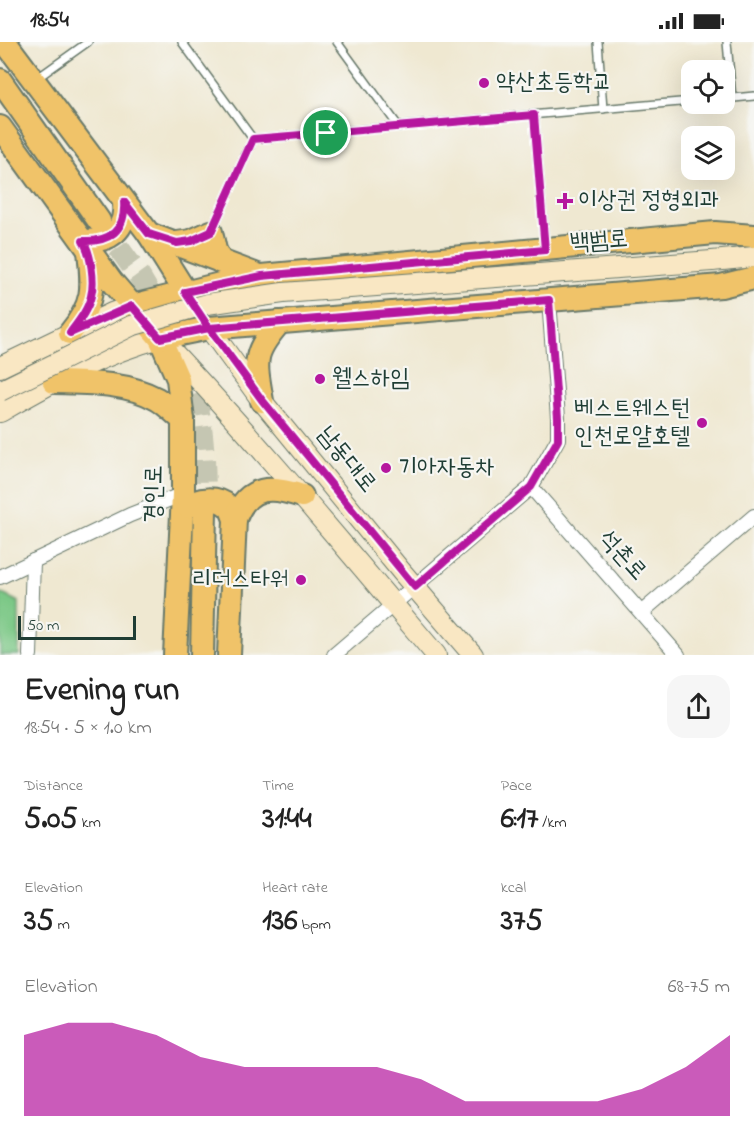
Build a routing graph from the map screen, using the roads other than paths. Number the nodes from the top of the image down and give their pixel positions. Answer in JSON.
{"nodes":[{"id":1,"x":5,"y":42,"type":"edge"},
{"id":2,"x":88,"y":42,"type":"edge"},
{"id":3,"x":182,"y":42,"type":"edge"},
{"id":4,"x":337,"y":42,"type":"edge"},
{"id":5,"x":598,"y":42,"type":"edge"},
{"id":6,"x":727,"y":42,"type":"edge"},
{"id":7,"x":727,"y":60,"type":"edge"},
{"id":8,"x":0,"y":80,"type":"edge"},
{"id":9,"x":34,"y":80,"type":"junction"},
{"id":10,"x":754,"y":96,"type":"edge"},
{"id":11,"x":735,"y":97,"type":"edge"},
{"id":12,"x":681,"y":102,"type":"edge"},
{"id":13,"x":603,"y":109,"type":"junction"},
{"id":14,"x":534,"y":115,"type":"junction"},
{"id":15,"x":0,"y":127,"type":"edge"},
{"id":16,"x":399,"y":127,"type":"junction"},
{"id":17,"x":253,"y":139,"type":"junction"},
{"id":18,"x":124,"y":202,"type":"junction"},
{"id":19,"x":99,"y":221,"type":"tunnel mouth"},
{"id":20,"x":211,"y":232,"type":"junction"},
{"id":21,"x":149,"y":234,"type":"junction"},
{"id":22,"x":754,"y":236,"type":"edge"},
{"id":23,"x":177,"y":243,"type":"junction"},
{"id":24,"x":86,"y":245,"type":"junction"},
{"id":25,"x":545,"y":250,"type":"junction"},
{"id":26,"x":754,"y":257,"type":"edge"},
{"id":27,"x":221,"y":261,"type":"junction"},
{"id":28,"x":262,"y":276,"type":"junction"},
{"id":29,"x":754,"y":278,"type":"edge"},
{"id":30,"x":185,"y":292,"type":"junction"},
{"id":31,"x":549,"y":300,"type":"junction"},
{"id":32,"x":132,"y":306,"type":"junction"},
{"id":33,"x":280,"y":322,"type":"junction"},
{"id":34,"x":209,"y":328,"type":"junction"},
{"id":35,"x":70,"y":333,"type":"junction"},
{"id":36,"x":160,"y":338,"type":"junction"},
{"id":37,"x":0,"y":367,"type":"edge"},
{"id":38,"x":54,"y":382,"type":"junction"},
{"id":39,"x":0,"y":391,"type":"edge"},
{"id":40,"x":262,"y":400,"type":"junction"},
{"id":41,"x":0,"y":412,"type":"edge"},
{"id":42,"x":183,"y":420,"type":"junction"},
{"id":43,"x":531,"y":487,"type":"junction"},
{"id":44,"x":302,"y":496,"type":"junction"},
{"id":45,"x":182,"y":505,"type":"junction"},
{"id":46,"x":205,"y":511,"type":"tunnel mouth"},
{"id":47,"x":754,"y":516,"type":"edge"},
{"id":48,"x":236,"y":519,"type":"junction"},
{"id":49,"x":33,"y":561,"type":"junction"},
{"id":50,"x":0,"y":577,"type":"edge"},
{"id":51,"x":415,"y":587,"type":"junction"},
{"id":52,"x":394,"y":605,"type":"junction"},
{"id":53,"x":642,"y":612,"type":"junction"},
{"id":54,"x":30,"y":655,"type":"edge"},
{"id":55,"x":176,"y":655,"type":"edge"},
{"id":56,"x":202,"y":655,"type":"edge"},
{"id":57,"x":230,"y":655,"type":"edge"},
{"id":58,"x":334,"y":655,"type":"edge"},
{"id":59,"x":436,"y":655,"type":"edge"},
{"id":60,"x":473,"y":655,"type":"edge"},
{"id":61,"x":678,"y":655,"type":"edge"}],
"edges":[{"from":1,"to":9,"type":"main road","name":"남동대로"},
{"from":2,"to":9,"type":"lane"},
{"from":3,"to":17,"type":"lane"},
{"from":4,"to":16,"type":"lane"},
{"from":5,"to":13,"type":"lane"},
{"from":6,"to":7,"type":"lane"},
{"from":8,"to":19,"type":"main road"},
{"from":9,"to":18,"type":"main road","name":"남동대로"},
{"from":10,"to":11,"type":"lane"},
{"from":12,"to":13,"type":"lane"},
{"from":13,"to":14,"type":"lane"},
{"from":14,"to":16,"type":"lane"},
{"from":14,"to":25,"type":"lane"},
{"from":15,"to":24,"type":"main road","name":"경인로"},
{"from":16,"to":17,"type":"lane"},
{"from":17,"to":20,"type":"lane"},
{"from":18,"to":21,"type":"main road","name":"남동대로"},
{"from":18,"to":24,"type":"main road"},
{"from":20,"to":23,"type":"main road"},
{"from":20,"to":27,"type":"main road"},
{"from":21,"to":23,"type":"main road"},
{"from":21,"to":30,"type":"main road","name":"남동대로"},
{"from":22,"to":25,"type":"main road","name":"백범로"},
{"from":23,"to":27,"type":"main road"},
{"from":24,"to":32,"type":"main road","name":"경인로"},
{"from":24,"to":35,"type":"main road"},
{"from":25,"to":28,"type":"main road","name":"백범로"},
{"from":26,"to":39,"type":"main road","name":"백범로","bridge":true},
{"from":27,"to":28,"type":"main road"},
{"from":28,"to":30,"type":"main road","name":"백범로"},
{"from":29,"to":31,"type":"main road"},
{"from":30,"to":32,"type":"main road","name":"백범로"},
{"from":30,"to":34,"type":"main road","name":"남동대로"},
{"from":31,"to":33,"type":"main road"},
{"from":31,"to":43,"type":"street"},
{"from":32,"to":35,"type":"main road","name":"백범로"},
{"from":32,"to":36,"type":"main road","name":"경인로"},
{"from":33,"to":34,"type":"main road"},
{"from":33,"to":40,"type":"main road"},
{"from":34,"to":36,"type":"main road"},
{"from":34,"to":40,"type":"main road","name":"남동대로"},
{"from":35,"to":37,"type":"main road","name":"백범로"},
{"from":36,"to":38,"type":"main road"},
{"from":36,"to":42,"type":"main road","name":"경인로"},
{"from":36,"to":44,"type":"main road"},
{"from":38,"to":41,"type":"main road"},
{"from":38,"to":42,"type":"main road"},
{"from":40,"to":51,"type":"main road","name":"남동대로"},
{"from":42,"to":45,"type":"main road","name":"경인로"},
{"from":43,"to":51,"type":"street"},
{"from":43,"to":53,"type":"street","name":"석촌로"},
{"from":44,"to":48,"type":"main road"},
{"from":44,"to":52,"type":"main road"},
{"from":45,"to":48,"type":"main road"},
{"from":45,"to":49,"type":"street"},
{"from":45,"to":55,"type":"main road","name":"경인로"},
{"from":46,"to":56,"type":"main road","name":"경인로"},
{"from":47,"to":53,"type":"street"},
{"from":48,"to":57,"type":"main road"},
{"from":49,"to":50,"type":"street"},
{"from":49,"to":54,"type":"street"},
{"from":51,"to":52,"type":"street"},
{"from":51,"to":60,"type":"main road","name":"남동대로"},
{"from":52,"to":58,"type":"street"},
{"from":52,"to":59,"type":"main road"},
{"from":53,"to":61,"type":"street","name":"석촌로"}]}
